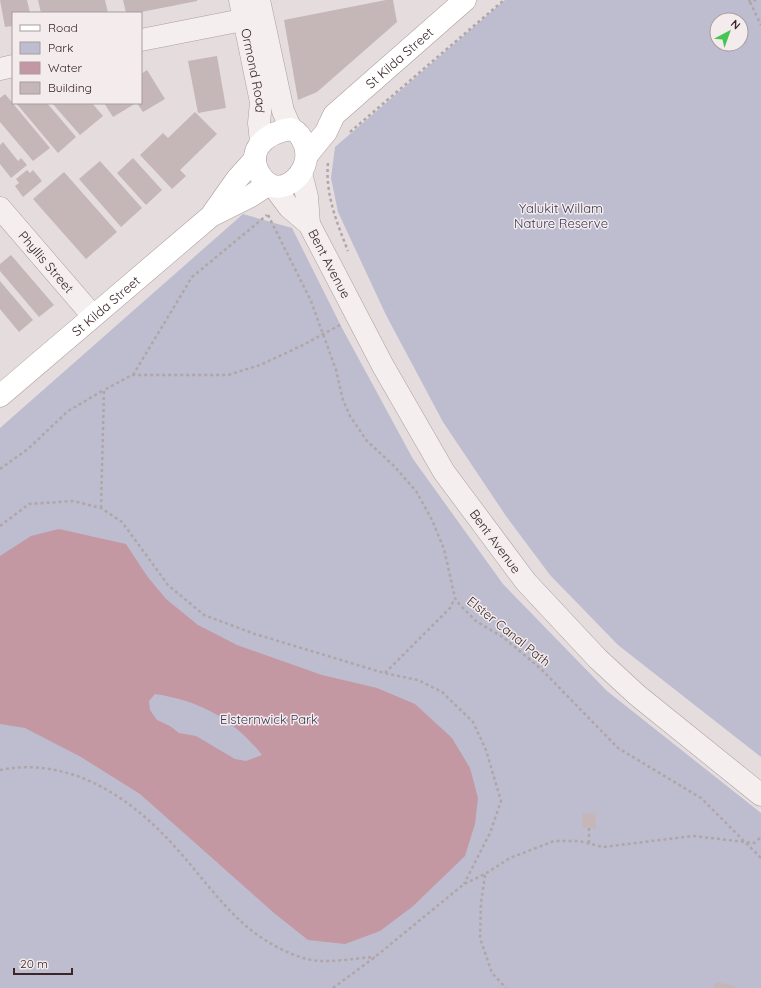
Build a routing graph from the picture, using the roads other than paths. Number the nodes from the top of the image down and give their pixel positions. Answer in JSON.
{"nodes":[{"id":1,"x":466,"y":0,"type":"edge"},
{"id":2,"x":251,"y":9,"type":"edge"},
{"id":3,"x":142,"y":40,"type":"edge"},
{"id":4,"x":12,"y":66,"type":"edge"},
{"id":5,"x":0,"y":69,"type":"edge"},
{"id":6,"x":334,"y":115,"type":"junction"},
{"id":7,"x":293,"y":130,"type":"junction"},
{"id":8,"x":258,"y":150,"type":"junction"},
{"id":9,"x":304,"y":163,"type":"junction"},
{"id":10,"x":271,"y":185,"type":"junction"},
{"id":11,"x":0,"y":208,"type":"edge"},
{"id":12,"x":211,"y":216,"type":"junction"},
{"id":13,"x":309,"y":224,"type":"junction"},
{"id":14,"x":93,"y":316,"type":"junction"},
{"id":15,"x":0,"y":396,"type":"edge"},
{"id":16,"x":761,"y":795,"type":"edge"}],
"edges":[{"from":1,"to":6,"type":"main road","name":"St Kilda Street"},
{"from":2,"to":3,"type":"street"},
{"from":2,"to":7,"type":"street","name":"Ormond Road"},
{"from":2,"to":8,"type":"street","name":"Ormond Road"},
{"from":4,"to":5,"type":"street"},
{"from":6,"to":7,"type":"main road","name":"St Kilda Street"},
{"from":6,"to":9,"type":"main road","name":"St Kilda Street"},
{"from":7,"to":8,"type":"main road"},
{"from":7,"to":9,"type":"main road"},
{"from":8,"to":10,"type":"main road"},
{"from":8,"to":12,"type":"main road","name":"St Kilda Street"},
{"from":9,"to":10,"type":"main road"},
{"from":9,"to":13,"type":"street","name":"Bent Avenue"},
{"from":10,"to":12,"type":"main road","name":"St Kilda Street"},
{"from":10,"to":13,"type":"street","name":"Bent Avenue"},
{"from":11,"to":14,"type":"street","name":"Phyllis Street"},
{"from":12,"to":14,"type":"main road","name":"St Kilda Street"},
{"from":13,"to":16,"type":"street","name":"Bent Avenue"},
{"from":14,"to":15,"type":"main road","name":"St Kilda Street"}]}
